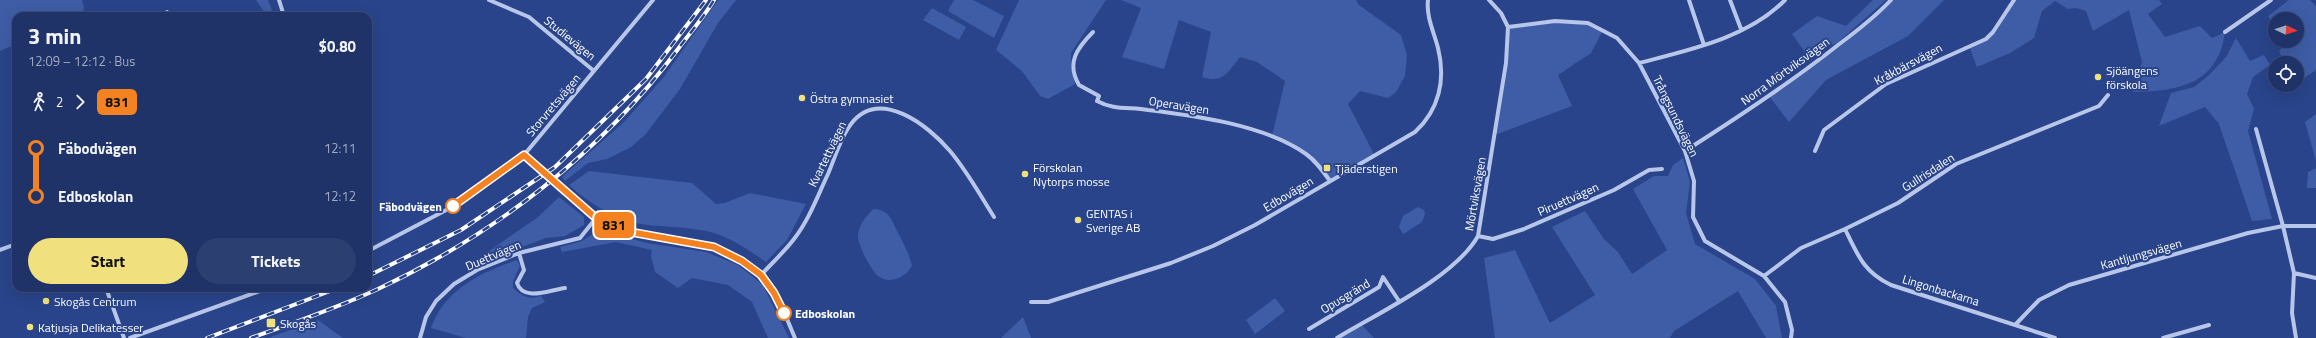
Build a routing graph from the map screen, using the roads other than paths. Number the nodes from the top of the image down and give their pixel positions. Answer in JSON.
{"nodes":[{"id":1,"x":278,"y":0,"type":"edge"},
{"id":2,"x":489,"y":0,"type":"edge"},
{"id":3,"x":653,"y":0,"type":"edge"},
{"id":4,"x":1428,"y":0,"type":"edge"},
{"id":5,"x":1489,"y":0,"type":"edge"},
{"id":6,"x":1689,"y":0,"type":"edge"},
{"id":7,"x":1730,"y":0,"type":"edge"},
{"id":8,"x":1785,"y":0,"type":"edge"},
{"id":9,"x":1891,"y":0,"type":"edge"},
{"id":10,"x":2014,"y":0,"type":"edge"},
{"id":11,"x":2271,"y":0,"type":"edge"},
{"id":12,"x":282,"y":12,"type":"edge"},
{"id":13,"x":1508,"y":27,"type":"junction"},
{"id":14,"x":1741,"y":30,"type":"junction"},
{"id":15,"x":1093,"y":32,"type":"dead end"},
{"id":16,"x":2225,"y":32,"type":"dead end"},
{"id":17,"x":1704,"y":45,"type":"junction"},
{"id":18,"x":1639,"y":63,"type":"junction"},
{"id":19,"x":594,"y":71,"type":"junction"},
{"id":20,"x":2108,"y":95,"type":"dead end"},
{"id":21,"x":2256,"y":129,"type":"dead end"},
{"id":22,"x":1685,"y":151,"type":"junction"},
{"id":23,"x":1815,"y":151,"type":"dead end"},
{"id":24,"x":524,"y":155,"type":"junction"},
{"id":25,"x":1662,"y":169,"type":"dead end"},
{"id":26,"x":1330,"y":181,"type":"junction"},
{"id":27,"x":994,"y":217,"type":"dead end"},
{"id":28,"x":596,"y":218,"type":"junction"},
{"id":29,"x":2283,"y":226,"type":"junction"},
{"id":30,"x":2316,"y":226,"type":"edge"},
{"id":31,"x":1845,"y":230,"type":"junction"},
{"id":32,"x":1478,"y":236,"type":"junction"},
{"id":33,"x":12,"y":246,"type":"edge"},
{"id":34,"x":372,"y":249,"type":"edge"},
{"id":35,"x":0,"y":250,"type":"edge"},
{"id":36,"x":519,"y":253,"type":"junction"},
{"id":37,"x":2294,"y":273,"type":"junction"},
{"id":38,"x":761,"y":275,"type":"junction"},
{"id":39,"x":1764,"y":276,"type":"junction"},
{"id":40,"x":2316,"y":278,"type":"edge"},
{"id":41,"x":565,"y":288,"type":"dead end"},
{"id":42,"x":107,"y":292,"type":"edge"},
{"id":43,"x":257,"y":292,"type":"edge"},
{"id":44,"x":1399,"y":301,"type":"junction"},
{"id":45,"x":1031,"y":302,"type":"dead end"},
{"id":46,"x":2016,"y":324,"type":"junction"},
{"id":47,"x":2209,"y":325,"type":"dead end"},
{"id":48,"x":1309,"y":329,"type":"dead end"},
{"id":49,"x":124,"y":338,"type":"edge"},
{"id":50,"x":130,"y":338,"type":"edge"},
{"id":51,"x":420,"y":338,"type":"edge"},
{"id":52,"x":795,"y":338,"type":"edge"},
{"id":53,"x":1337,"y":338,"type":"edge"},
{"id":54,"x":1791,"y":338,"type":"edge"},
{"id":55,"x":2055,"y":338,"type":"edge"},
{"id":56,"x":2163,"y":338,"type":"edge"},
{"id":57,"x":2296,"y":338,"type":"edge"}],
"edges":[{"from":1,"to":12,"type":"street"},
{"from":2,"to":19,"type":"street","name":"Studievägen"},
{"from":3,"to":19,"type":"street","name":"Storvretsvägen"},
{"from":4,"to":26,"type":"street","name":"Edbovägen"},
{"from":5,"to":13,"type":"street"},
{"from":6,"to":17,"type":"street"},
{"from":7,"to":14,"type":"street"},
{"from":8,"to":14,"type":"street"},
{"from":9,"to":22,"type":"street","name":"Norra Mörtviksvägen"},
{"from":10,"to":23,"type":"street","name":"Kråkbärsvägen"},
{"from":11,"to":16,"type":"street"},
{"from":13,"to":18,"type":"street","name":"Trångsundsvägen"},
{"from":13,"to":32,"type":"street","name":"Mörtviksvägen"},
{"from":14,"to":17,"type":"street"},
{"from":15,"to":26,"type":"street","name":"Operavägen"},
{"from":17,"to":18,"type":"street"},
{"from":18,"to":22,"type":"street","name":"Trångsundsvägen"},
{"from":19,"to":24,"type":"street","name":"Storvretsvägen"},
{"from":20,"to":31,"type":"street","name":"Gullrisdalen"},
{"from":21,"to":29,"type":"street"},
{"from":22,"to":39,"type":"street","name":"Trångsundsvägen"},
{"from":24,"to":28,"type":"street","bridge":true},
{"from":24,"to":34,"type":"street","name":"Storvretsvägen"},
{"from":25,"to":32,"type":"street","name":"Piruettvägen"},
{"from":26,"to":45,"type":"street","name":"Edbovägen"},
{"from":27,"to":38,"type":"street","name":"Kvartettvägen"},
{"from":28,"to":36,"type":"street","name":"Duettvägen"},
{"from":28,"to":38,"type":"street"},
{"from":29,"to":30,"type":"street","name":"Kantljungsvägen"},
{"from":29,"to":37,"type":"street"},
{"from":29,"to":46,"type":"street","name":"Kantljungsvägen"},
{"from":31,"to":39,"type":"street","name":"Gullrisdalen"},
{"from":31,"to":46,"type":"street","name":"Lingonbackarna"},
{"from":32,"to":44,"type":"street","name":"Mörtviksvägen"},
{"from":33,"to":35,"type":"street"},
{"from":36,"to":41,"type":"street"},
{"from":36,"to":51,"type":"street","name":"Duettvägen"},
{"from":37,"to":40,"type":"street"},
{"from":37,"to":57,"type":"street"},
{"from":38,"to":52,"type":"street"},
{"from":39,"to":54,"type":"street","name":"Trångsundsvägen"},
{"from":42,"to":49,"type":"street"},
{"from":43,"to":50,"type":"street"},
{"from":44,"to":48,"type":"street","name":"Opusgränd"},
{"from":44,"to":53,"type":"street","name":"Mörtviksvägen"},
{"from":46,"to":55,"type":"street","name":"Lingonbackarna"},
{"from":47,"to":56,"type":"street"}]}
